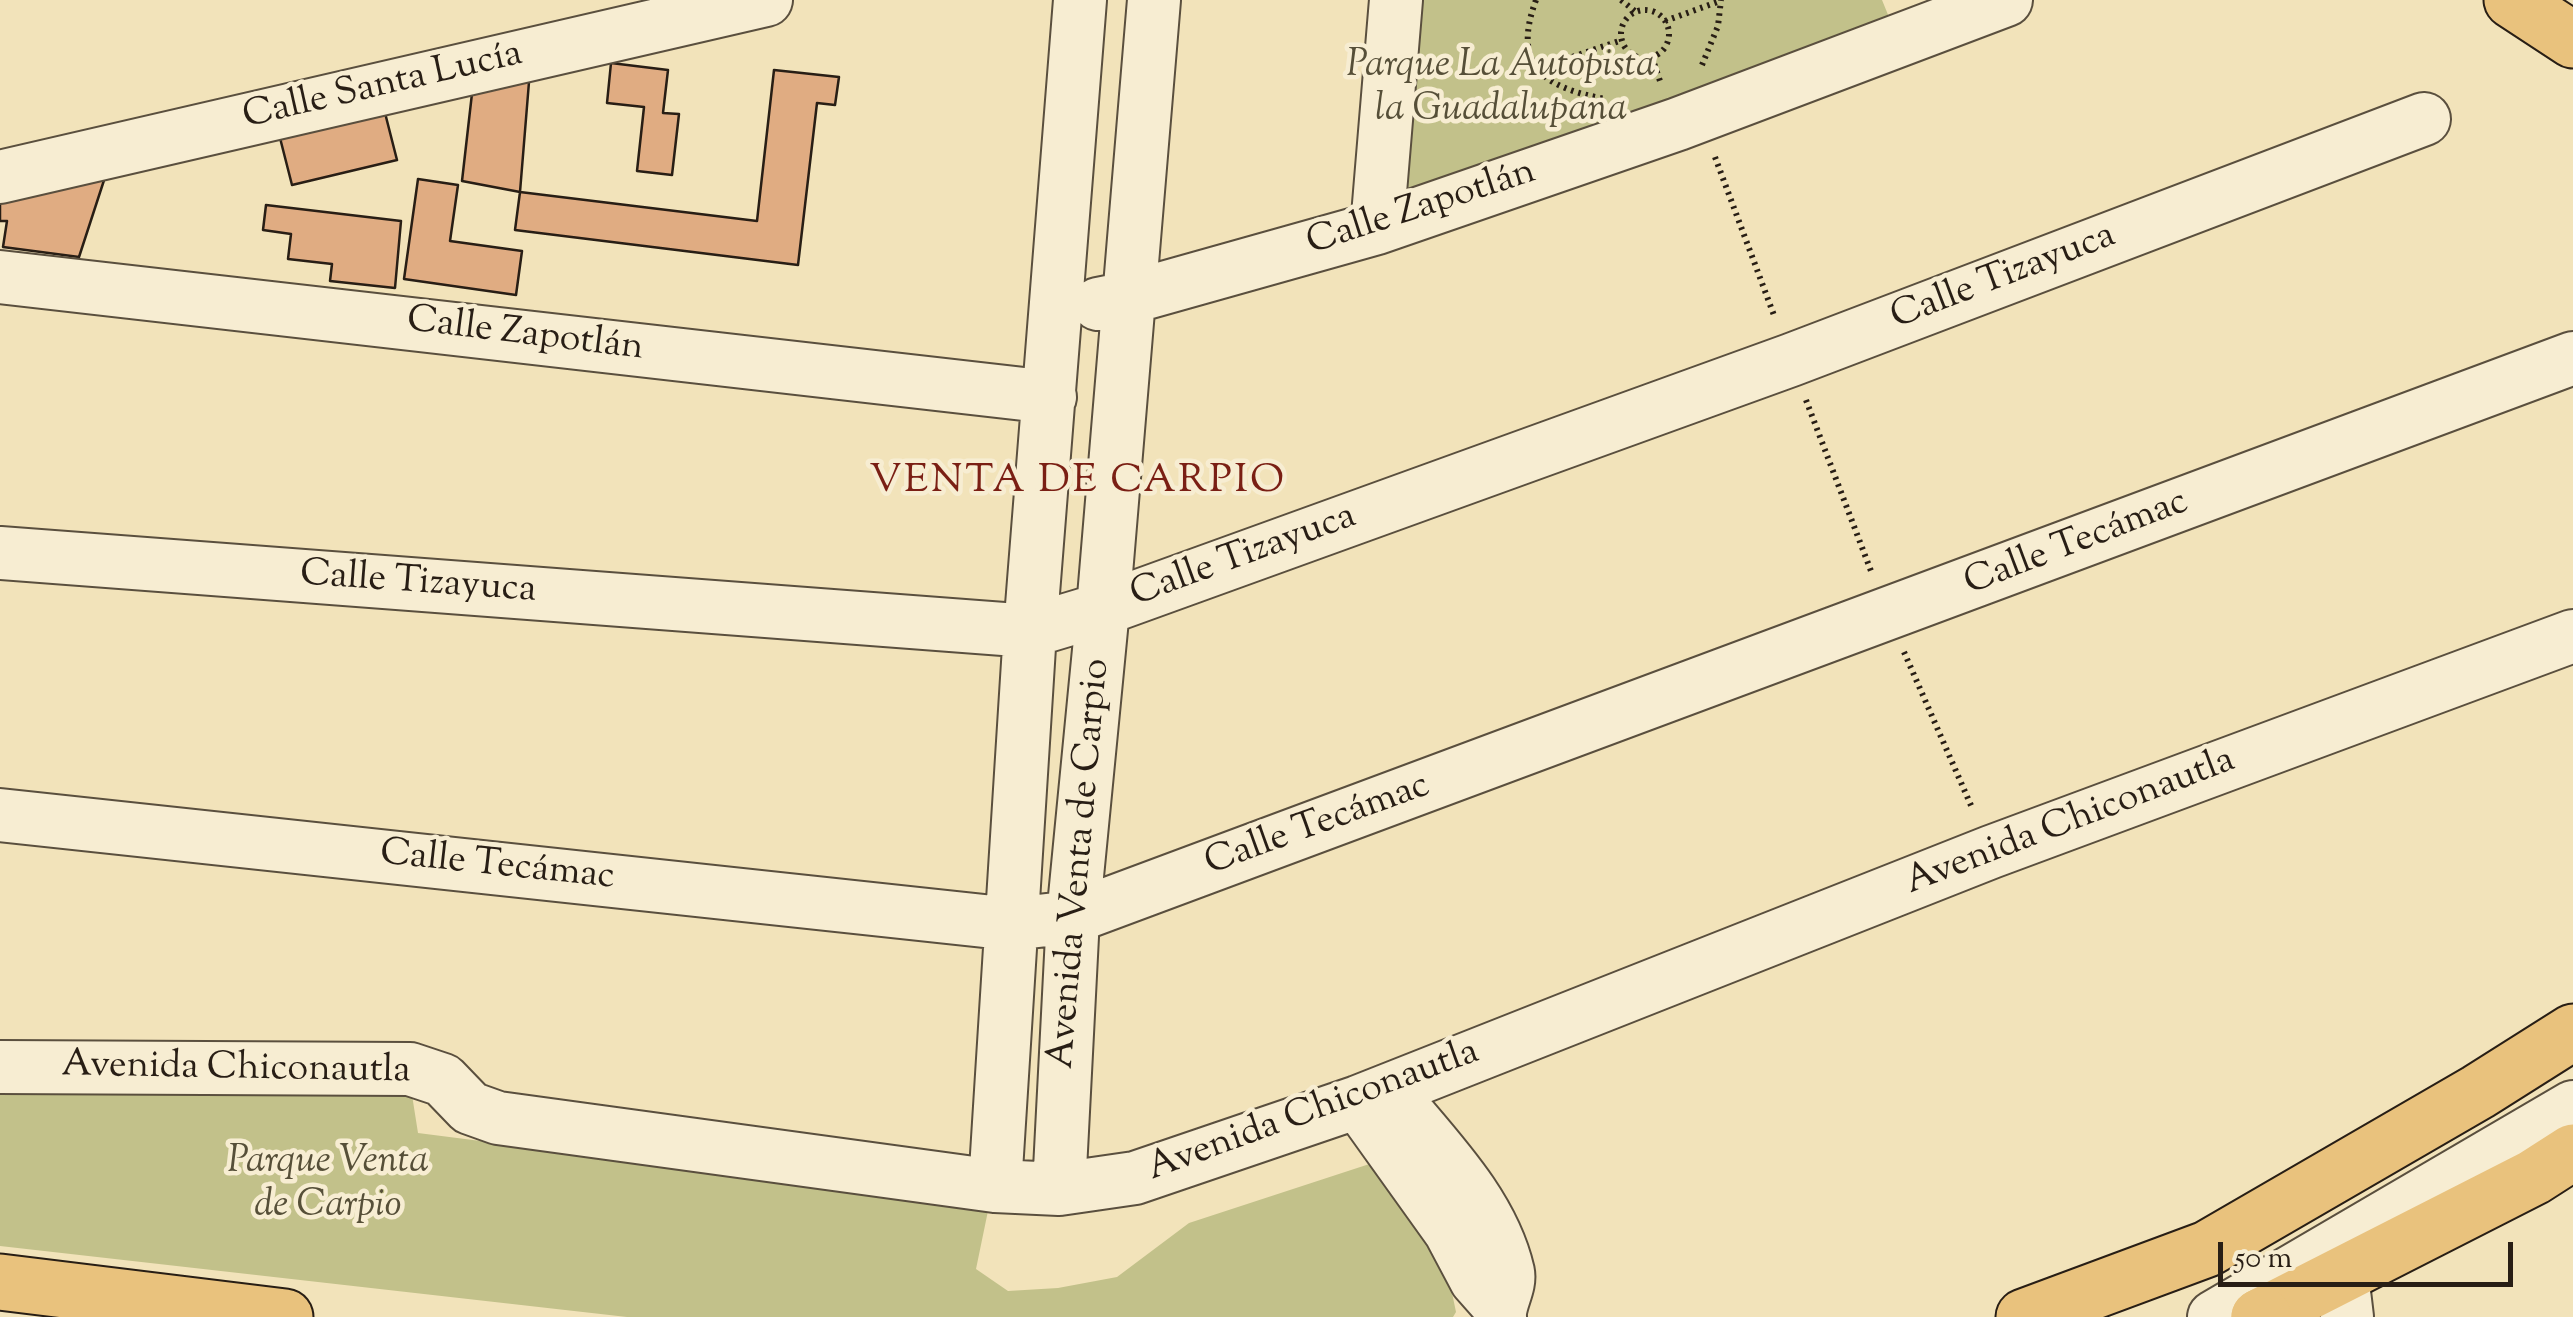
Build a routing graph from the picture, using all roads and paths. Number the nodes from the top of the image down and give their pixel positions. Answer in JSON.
{"nodes":[{"id":1,"x":766,"y":0,"type":"edge"},
{"id":2,"x":1080,"y":0,"type":"edge"},
{"id":3,"x":1154,"y":0,"type":"edge"},
{"id":4,"x":1396,"y":0,"type":"edge"},
{"id":5,"x":1536,"y":0,"type":"edge"},
{"id":6,"x":1621,"y":0,"type":"edge"},
{"id":7,"x":1720,"y":0,"type":"edge"},
{"id":8,"x":2006,"y":0,"type":"edge"},
{"id":9,"x":2512,"y":0,"type":"edge"},
{"id":10,"x":1636,"y":12,"type":"junction"},
{"id":11,"x":1665,"y":21,"type":"junction"},
{"id":12,"x":1622,"y":40,"type":"junction"},
{"id":13,"x":2573,"y":40,"type":"edge"},
{"id":14,"x":1537,"y":68,"type":"junction"},
{"id":15,"x":1699,"y":92,"type":"junction"},
{"id":16,"x":1615,"y":101,"type":"dead end"},
{"id":17,"x":2424,"y":119,"type":"dead end"},
{"id":18,"x":0,"y":177,"type":"edge"},
{"id":19,"x":1378,"y":228,"type":"junction"},
{"id":20,"x":0,"y":276,"type":"edge"},
{"id":21,"x":1128,"y":298,"type":"junction"},
{"id":22,"x":1056,"y":311,"type":"junction"},
{"id":23,"x":2573,"y":358,"type":"edge"},
{"id":24,"x":1791,"y":360,"type":"junction"},
{"id":25,"x":1050,"y":397,"type":"junction"},
{"id":26,"x":0,"y":553,"type":"edge"},
{"id":27,"x":1103,"y":609,"type":"junction"},
{"id":28,"x":1888,"y":616,"type":"junction"},
{"id":29,"x":1030,"y":631,"type":"junction"},
{"id":30,"x":2573,"y":636,"type":"edge"},
{"id":31,"x":0,"y":815,"type":"edge"},
{"id":32,"x":1991,"y":852,"type":"junction"},
{"id":33,"x":1074,"y":917,"type":"junction"},
{"id":34,"x":1012,"y":924,"type":"junction"},
{"id":35,"x":2573,"y":1032,"type":"edge"},
{"id":36,"x":0,"y":1067,"type":"edge"},
{"id":37,"x":1373,"y":1096,"type":"junction"},
{"id":38,"x":2573,"y":1107,"type":"edge"},
{"id":39,"x":2573,"y":1152,"type":"edge"},
{"id":40,"x":995,"y":1186,"type":"junction"},
{"id":41,"x":1059,"y":1189,"type":"junction"},
{"id":42,"x":0,"y":1282,"type":"edge"},
{"id":43,"x":0,"y":1291,"type":"edge"},
{"id":44,"x":2344,"y":1296,"type":"edge"},
{"id":45,"x":1500,"y":1312,"type":"edge"},
{"id":46,"x":219,"y":1317,"type":"edge"},
{"id":47,"x":285,"y":1317,"type":"edge"},
{"id":48,"x":2024,"y":1317,"type":"edge"},
{"id":49,"x":2249,"y":1317,"type":"edge"}],
"edges":[{"from":1,"to":18,"type":"street","name":"Calle Santa Lucía"},
{"from":2,"to":22,"type":"street","name":"Avenida Venta de Carpio"},
{"from":3,"to":21,"type":"street","name":"Avenida Venta de Carpio"},
{"from":4,"to":19,"type":"street"},
{"from":5,"to":14,"type":"path"},
{"from":6,"to":10,"type":"path"},
{"from":7,"to":11,"type":"path"},
{"from":7,"to":15,"type":"path"},
{"from":8,"to":15,"type":"street","name":"Calle Zapotlán"},
{"from":9,"to":13,"type":"main road"},
{"from":10,"to":11,"type":"path"},
{"from":10,"to":12,"type":"path"},
{"from":11,"to":12,"type":"path"},
{"from":12,"to":14,"type":"path"},
{"from":14,"to":16,"type":"path"},
{"from":15,"to":19,"type":"street","name":"Calle Zapotlán"},
{"from":15,"to":24,"type":"path"},
{"from":17,"to":24,"type":"street","name":"Calle Tizayuca"},
{"from":19,"to":21,"type":"street","name":"Calle Zapotlán"},
{"from":20,"to":25,"type":"street","name":"Calle Zapotlán"},
{"from":21,"to":22,"type":"street","name":"Calle Zapotlán"},
{"from":21,"to":27,"type":"street","name":"Avenida Venta de Carpio"},
{"from":22,"to":25,"type":"street","name":"Avenida Venta de Carpio"},
{"from":23,"to":28,"type":"street","name":"Calle Tecámac"},
{"from":24,"to":27,"type":"street","name":"Calle Tizayuca"},
{"from":24,"to":28,"type":"path"},
{"from":25,"to":29,"type":"street","name":"Avenida Venta de Carpio"},
{"from":26,"to":29,"type":"street","name":"Calle Tizayuca"},
{"from":27,"to":29,"type":"street","name":"Calle Tizayuca"},
{"from":27,"to":33,"type":"street","name":"Avenida Venta de Carpio"},
{"from":28,"to":32,"type":"path"},
{"from":28,"to":33,"type":"street","name":"Calle Tecámac"},
{"from":29,"to":34,"type":"street","name":"Avenida Venta de Carpio"},
{"from":30,"to":32,"type":"street","name":"Avenida Chiconautla"},
{"from":31,"to":34,"type":"street","name":"Calle Tecámac"},
{"from":32,"to":37,"type":"street","name":"Avenida Chiconautla"},
{"from":33,"to":34,"type":"street","name":"Calle Tecámac"},
{"from":33,"to":41,"type":"street","name":"Avenida Venta de Carpio"},
{"from":34,"to":40,"type":"street","name":"Avenida Venta de Carpio"},
{"from":35,"to":48,"type":"main road"},
{"from":36,"to":40,"type":"street","name":"Avenida Chiconautla"},
{"from":37,"to":41,"type":"street","name":"Avenida Chiconautla"},
{"from":37,"to":45,"type":"street"},
{"from":38,"to":49,"type":"street"},
{"from":39,"to":44,"type":"main road"},
{"from":40,"to":41,"type":"street","name":"Avenida Chiconautla"},
{"from":42,"to":47,"type":"main road"},
{"from":43,"to":46,"type":"street"},
{"from":44,"to":49,"type":"main road"}]}
